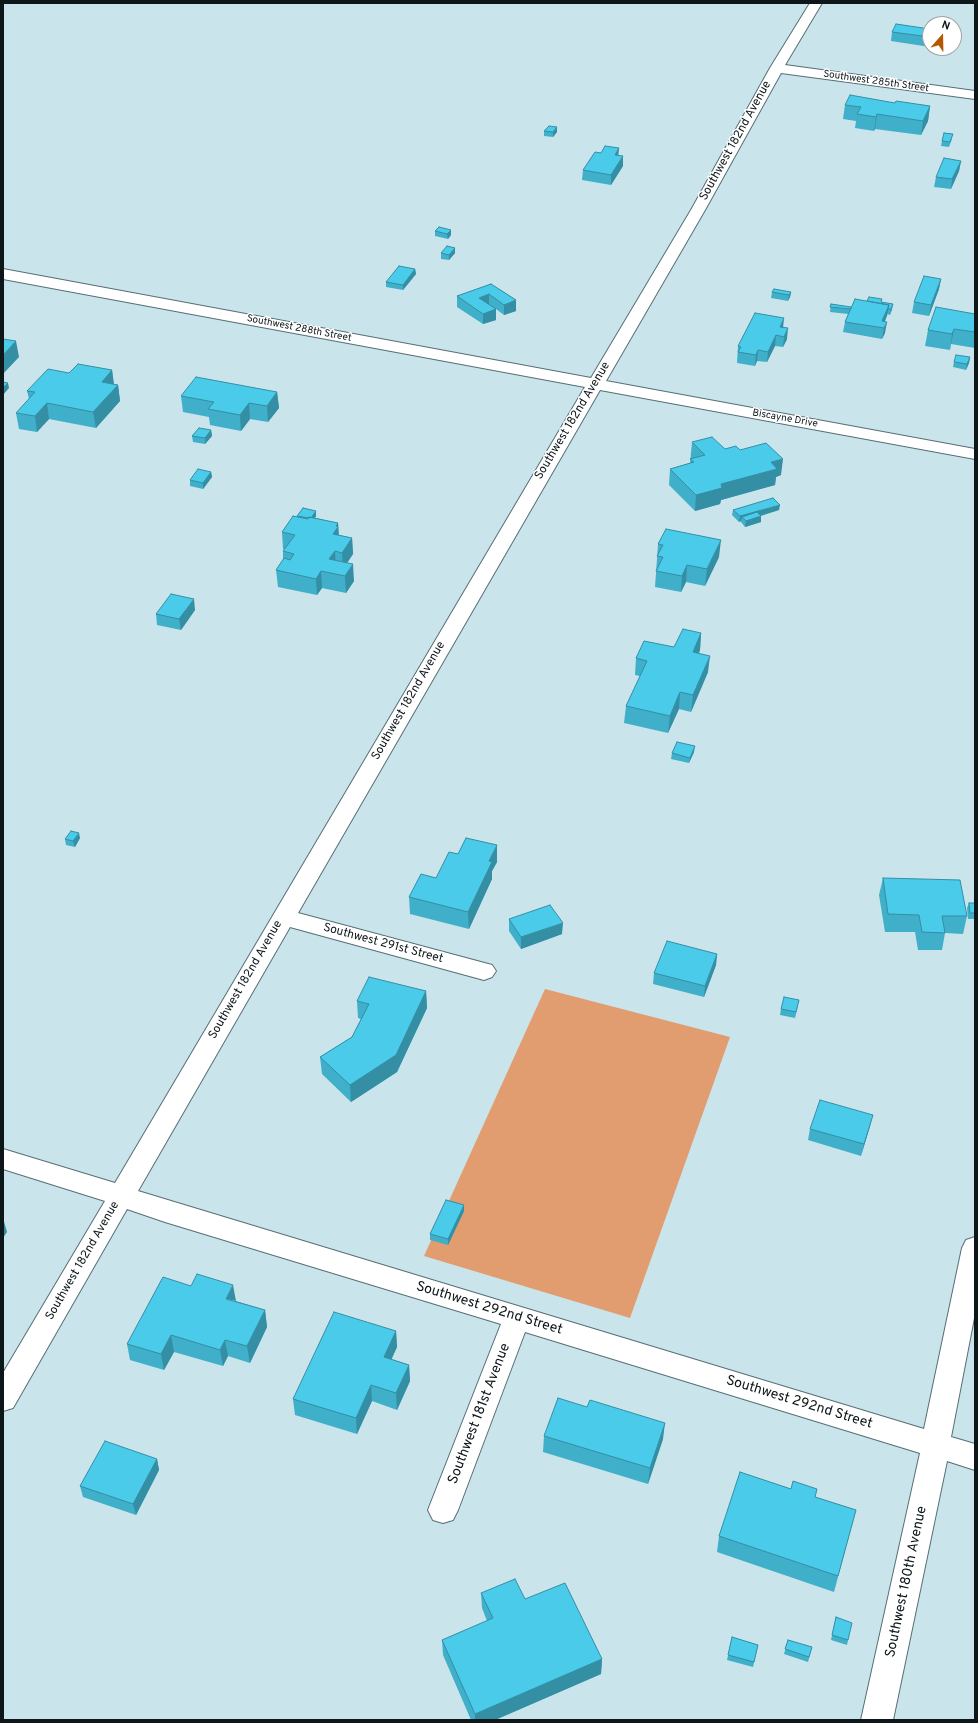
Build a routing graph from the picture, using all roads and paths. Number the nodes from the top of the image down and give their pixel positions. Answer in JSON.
{"nodes":[{"id":1,"x":816,"y":3,"type":"edge"},
{"id":2,"x":777,"y":68,"type":"junction"},
{"id":3,"x":975,"y":95,"type":"edge"},
{"id":4,"x":3,"y":274,"type":"edge"},
{"id":5,"x":595,"y":384,"type":"junction"},
{"id":6,"x":975,"y":454,"type":"edge"},
{"id":7,"x":282,"y":917,"type":"junction"},
{"id":8,"x":484,"y":971,"type":"dead end"},
{"id":9,"x":3,"y":1159,"type":"edge"},
{"id":10,"x":121,"y":1196,"type":"junction"},
{"id":11,"x":975,"y":1248,"type":"edge"},
{"id":12,"x":517,"y":1317,"type":"junction"},
{"id":13,"x":3,"y":1399,"type":"edge"},
{"id":14,"x":935,"y":1444,"type":"junction"},
{"id":15,"x":975,"y":1457,"type":"edge"},
{"id":16,"x":442,"y":1510,"type":"dead end"},
{"id":17,"x":877,"y":1720,"type":"edge"}],
"edges":[{"from":1,"to":2,"type":"street","name":"Southwest 182nd Avenue"},
{"from":2,"to":3,"type":"street","name":"Southwest 285th Street"},
{"from":2,"to":5,"type":"street","name":"Southwest 182nd Avenue"},
{"from":4,"to":5,"type":"street","name":"Southwest 288th Street"},
{"from":5,"to":6,"type":"street","name":"Biscayne Drive"},
{"from":5,"to":7,"type":"street","name":"Southwest 182nd Avenue"},
{"from":7,"to":8,"type":"street","name":"Southwest 291st Street"},
{"from":7,"to":10,"type":"street","name":"Southwest 182nd Avenue"},
{"from":9,"to":10,"type":"street","name":"Southwest 292nd Street"},
{"from":10,"to":12,"type":"street","name":"Southwest 292nd Street"},
{"from":10,"to":13,"type":"street","name":"Southwest 182nd Avenue"},
{"from":11,"to":14,"type":"street"},
{"from":12,"to":14,"type":"street","name":"Southwest 292nd Street"},
{"from":12,"to":16,"type":"street","name":"Southwest 181st Avenue"},
{"from":14,"to":15,"type":"street","name":"Southwest 292nd Street"},
{"from":14,"to":17,"type":"street","name":"Southwest 180th Avenue"}]}
